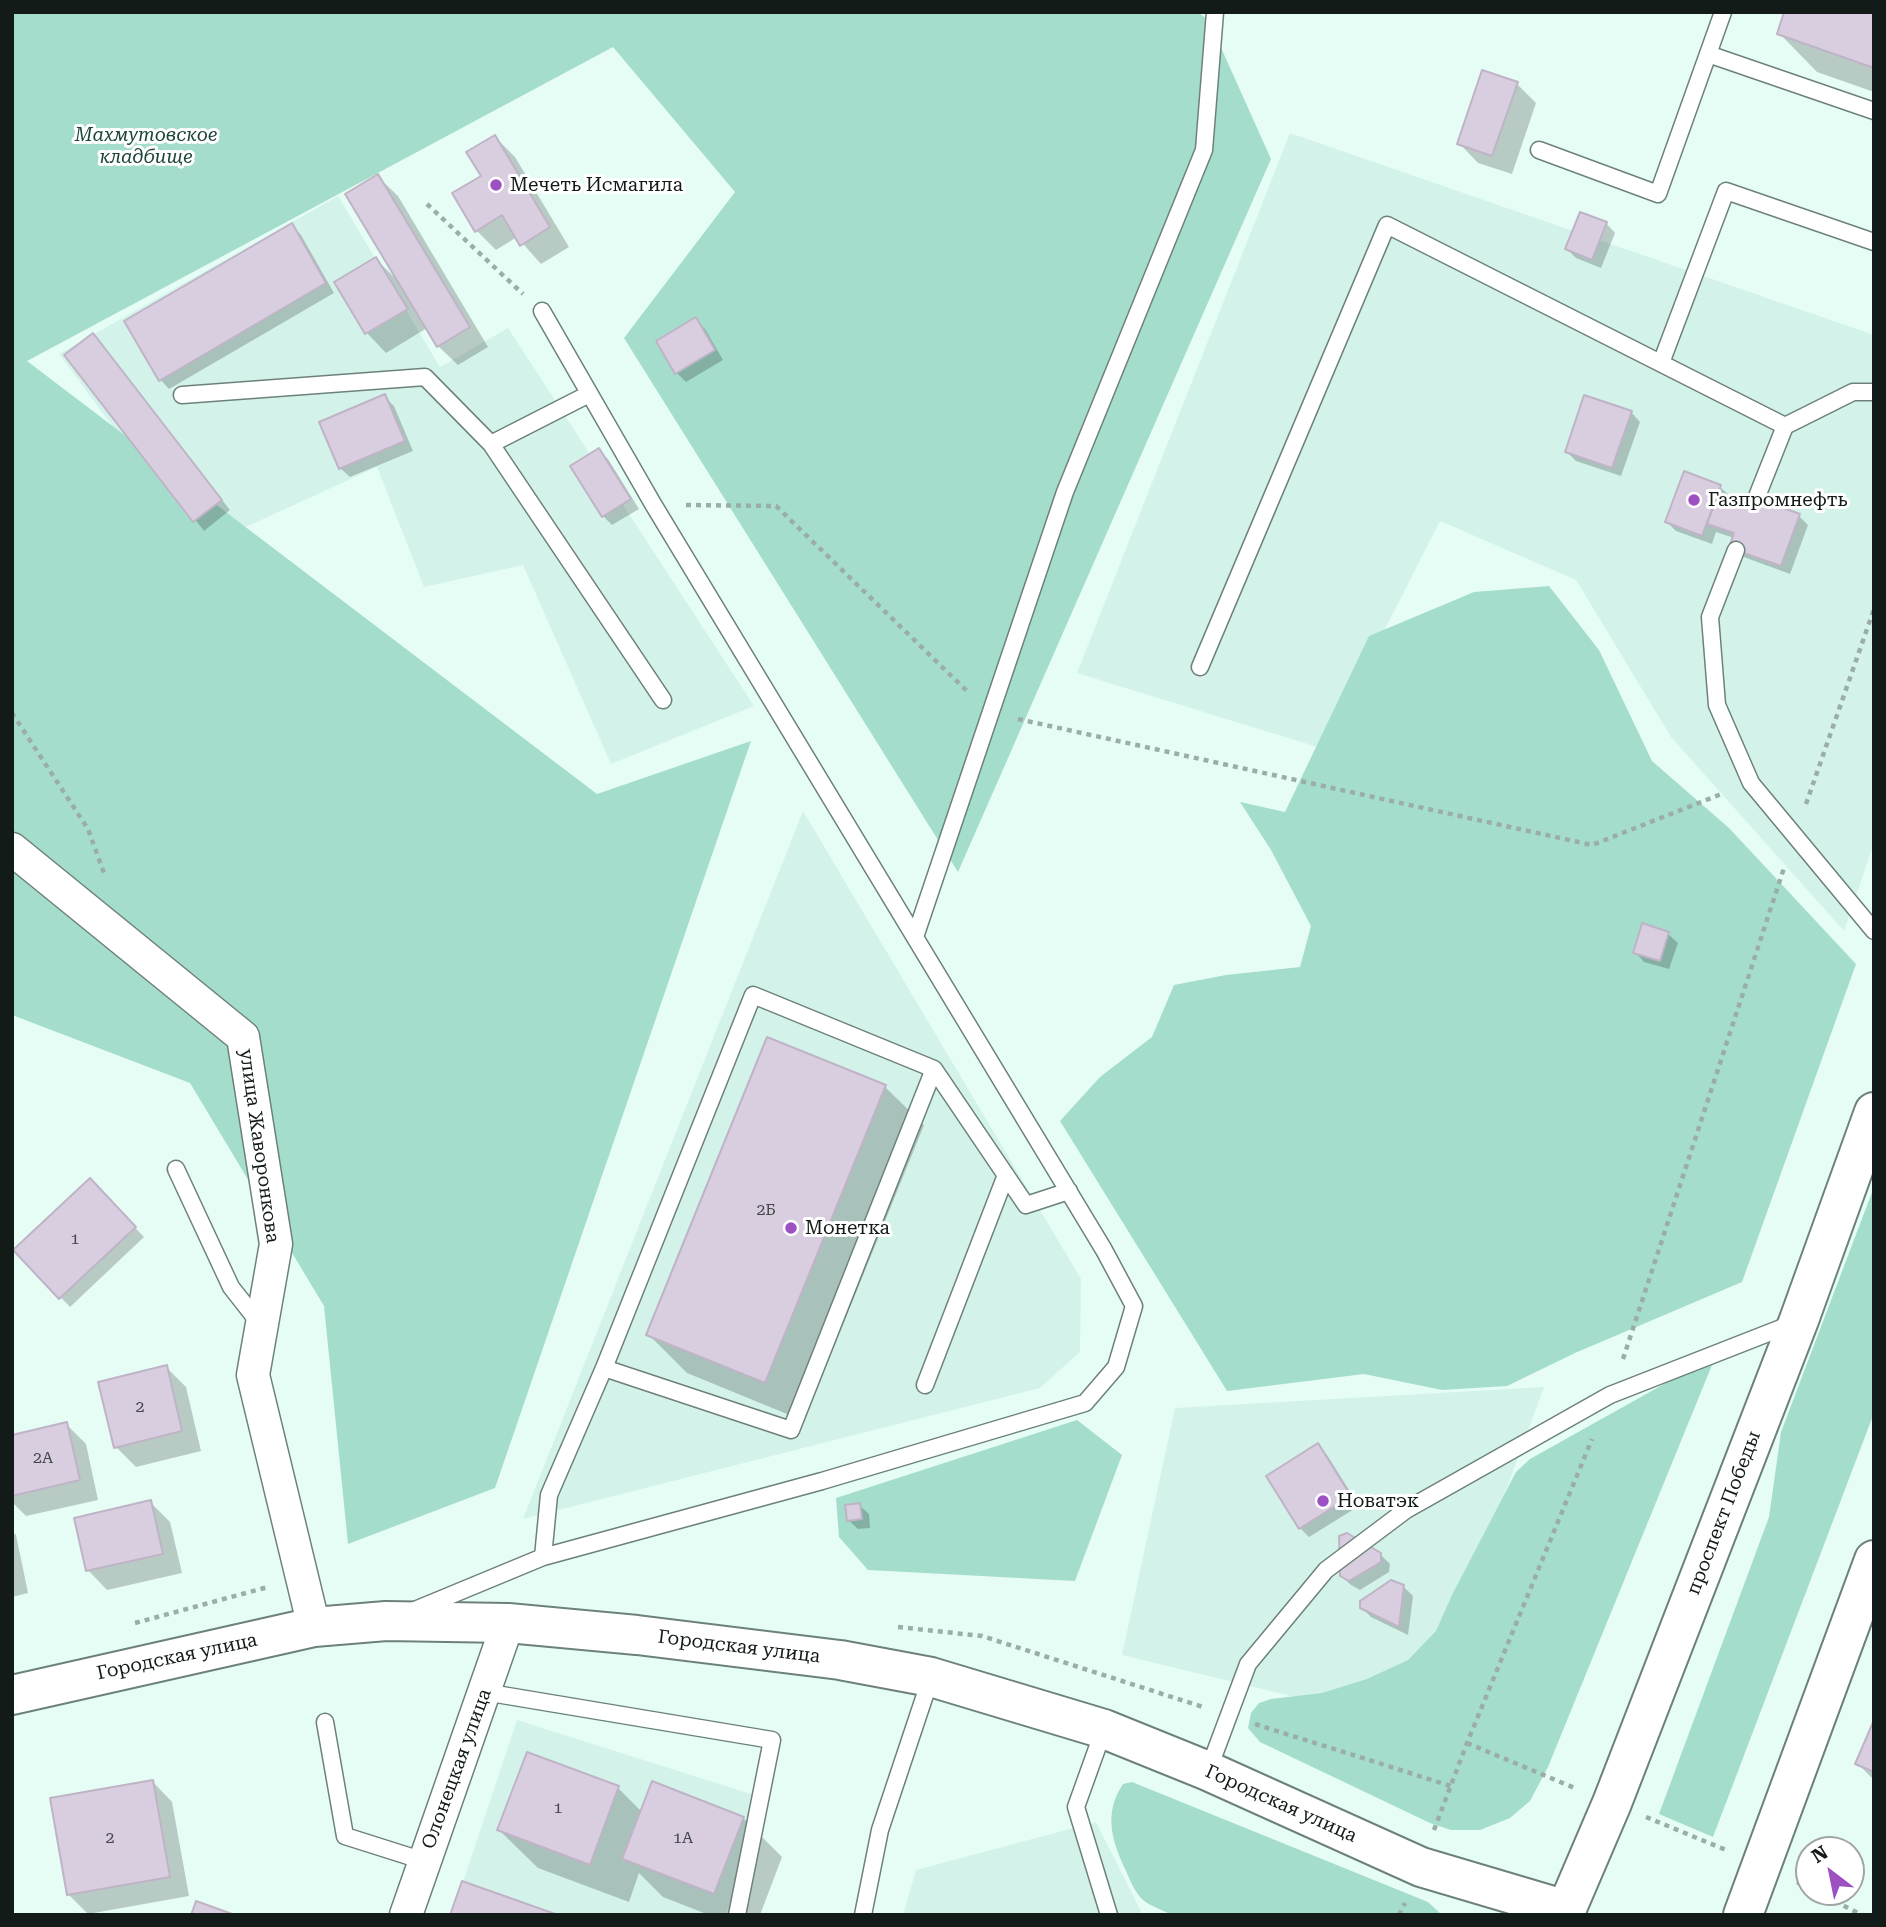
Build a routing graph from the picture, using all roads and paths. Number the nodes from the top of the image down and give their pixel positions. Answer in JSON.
{"nodes":[{"id":1,"x":1215,"y":12,"type":"edge"},
{"id":2,"x":1723,"y":12,"type":"edge"},
{"id":3,"x":1708,"y":54,"type":"junction"},
{"id":4,"x":1874,"y":111,"type":"edge"},
{"id":5,"x":1539,"y":150,"type":"dead end"},
{"id":6,"x":427,"y":204,"type":"dead end"},
{"id":7,"x":1874,"y":242,"type":"edge"},
{"id":8,"x":541,"y":311,"type":"joint"},
{"id":9,"x":1661,"y":363,"type":"junction"},
{"id":10,"x":1874,"y":392,"type":"edge"},
{"id":11,"x":589,"y":394,"type":"junction"},
{"id":12,"x":182,"y":395,"type":"dead end"},
{"id":13,"x":1785,"y":426,"type":"junction"},
{"id":14,"x":491,"y":444,"type":"junction"},
{"id":15,"x":1756,"y":499,"type":"dead end"},
{"id":16,"x":653,"y":504,"type":"junction"},
{"id":17,"x":1736,"y":550,"type":"dead end"},
{"id":18,"x":1874,"y":610,"type":"edge"},
{"id":19,"x":1200,"y":667,"type":"dead end"},
{"id":20,"x":663,"y":700,"type":"dead end"},
{"id":21,"x":12,"y":713,"type":"edge"},
{"id":22,"x":989,"y":713,"type":"junction"},
{"id":23,"x":1751,"y":783,"type":"junction"},
{"id":24,"x":1794,"y":838,"type":"junction"},
{"id":25,"x":12,"y":849,"type":"edge"},
{"id":26,"x":107,"y":881,"type":"dead end"},
{"id":27,"x":1874,"y":931,"type":"edge"},
{"id":28,"x":915,"y":937,"type":"junction"},
{"id":29,"x":934,"y":1069,"type":"junction"},
{"id":30,"x":1874,"y":1112,"type":"edge"},
{"id":31,"x":176,"y":1169,"type":"dead end"},
{"id":32,"x":1006,"y":1175,"type":"junction"},
{"id":33,"x":1069,"y":1191,"type":"junction"},
{"id":34,"x":1799,"y":1320,"type":"junction"},
{"id":35,"x":261,"y":1326,"type":"junction"},
{"id":36,"x":604,"y":1368,"type":"junction"},
{"id":37,"x":925,"y":1385,"type":"dead end"},
{"id":38,"x":1610,"y":1395,"type":"junction"},
{"id":39,"x":543,"y":1556,"type":"junction"},
{"id":40,"x":1874,"y":1560,"type":"edge"},
{"id":41,"x":386,"y":1621,"type":"junction"},
{"id":42,"x":508,"y":1623,"type":"junction"},
{"id":43,"x":314,"y":1627,"type":"junction"},
{"id":44,"x":931,"y":1677,"type":"junction"},
{"id":45,"x":484,"y":1692,"type":"junction"},
{"id":46,"x":12,"y":1695,"type":"edge"},
{"id":47,"x":325,"y":1722,"type":"dead end"},
{"id":48,"x":1104,"y":1729,"type":"junction"},
{"id":49,"x":1208,"y":1771,"type":"junction"},
{"id":50,"x":424,"y":1861,"type":"junction"},
{"id":51,"x":1428,"y":1869,"type":"junction"},
{"id":52,"x":1844,"y":1906,"type":"edge"},
{"id":53,"x":1569,"y":1913,"type":"edge"},
{"id":54,"x":406,"y":1915,"type":"edge"},
{"id":55,"x":737,"y":1915,"type":"edge"},
{"id":56,"x":863,"y":1915,"type":"edge"},
{"id":57,"x":1109,"y":1915,"type":"edge"},
{"id":58,"x":1399,"y":1915,"type":"edge"},
{"id":59,"x":1488,"y":1915,"type":"edge"},
{"id":60,"x":1743,"y":1915,"type":"edge"},
{"id":61,"x":1862,"y":1915,"type":"edge"}],
"edges":[{"from":1,"to":22,"type":"lane"},
{"from":2,"to":3,"type":"lane"},
{"from":3,"to":4,"type":"lane"},
{"from":3,"to":5,"type":"lane"},
{"from":6,"to":8,"type":"path"},
{"from":7,"to":9,"type":"lane"},
{"from":8,"to":11,"type":"lane"},
{"from":9,"to":13,"type":"lane"},
{"from":9,"to":19,"type":"lane"},
{"from":10,"to":13,"type":"lane"},
{"from":11,"to":14,"type":"lane"},
{"from":11,"to":16,"type":"lane"},
{"from":12,"to":14,"type":"lane"},
{"from":13,"to":15,"type":"lane"},
{"from":14,"to":20,"type":"lane"},
{"from":16,"to":22,"type":"path"},
{"from":16,"to":28,"type":"lane"},
{"from":17,"to":23,"type":"lane"},
{"from":18,"to":24,"type":"path"},
{"from":21,"to":26,"type":"path"},
{"from":22,"to":23,"type":"path"},
{"from":22,"to":28,"type":"lane"},
{"from":23,"to":24,"type":"lane"},
{"from":24,"to":27,"type":"lane"},
{"from":24,"to":38,"type":"path"},
{"from":25,"to":35,"type":"street","name":"улица Жаворонкова"},
{"from":28,"to":33,"type":"lane"},
{"from":29,"to":32,"type":"lane"},
{"from":29,"to":36,"type":"lane"},
{"from":29,"to":36,"type":"lane"},
{"from":30,"to":34,"type":"street","name":"проспект Победы"},
{"from":31,"to":35,"type":"lane"},
{"from":32,"to":33,"type":"lane"},
{"from":32,"to":37,"type":"lane"},
{"from":33,"to":39,"type":"lane"},
{"from":34,"to":38,"type":"lane"},
{"from":34,"to":53,"type":"street","name":"проспект Победы"},
{"from":35,"to":43,"type":"street","name":"улица Жаворонкова"},
{"from":36,"to":39,"type":"lane"},
{"from":38,"to":49,"type":"lane"},
{"from":38,"to":51,"type":"path"},
{"from":39,"to":41,"type":"lane"},
{"from":40,"to":60,"type":"street"},
{"from":41,"to":42,"type":"street","name":"Городская улица"},
{"from":41,"to":43,"type":"street","name":"Городская улица"},
{"from":42,"to":44,"type":"street","name":"Городская улица"},
{"from":42,"to":45,"type":"street","name":"Олонецкая улица"},
{"from":43,"to":46,"type":"street","name":"Городская улица"},
{"from":44,"to":48,"type":"street","name":"Городская улица"},
{"from":44,"to":56,"type":"lane"},
{"from":45,"to":50,"type":"street","name":"Олонецкая улица"},
{"from":45,"to":55,"type":"lane"},
{"from":47,"to":50,"type":"lane"},
{"from":48,"to":49,"type":"street","name":"Городская улица"},
{"from":48,"to":57,"type":"lane"},
{"from":49,"to":51,"type":"street","name":"Городская улица"},
{"from":50,"to":54,"type":"street","name":"Олонецкая улица"},
{"from":51,"to":53,"type":"street","name":"Городская улица"},
{"from":51,"to":58,"type":"path"},
{"from":51,"to":59,"type":"street","name":"Городская улица"},
{"from":52,"to":61,"type":"path"}]}
